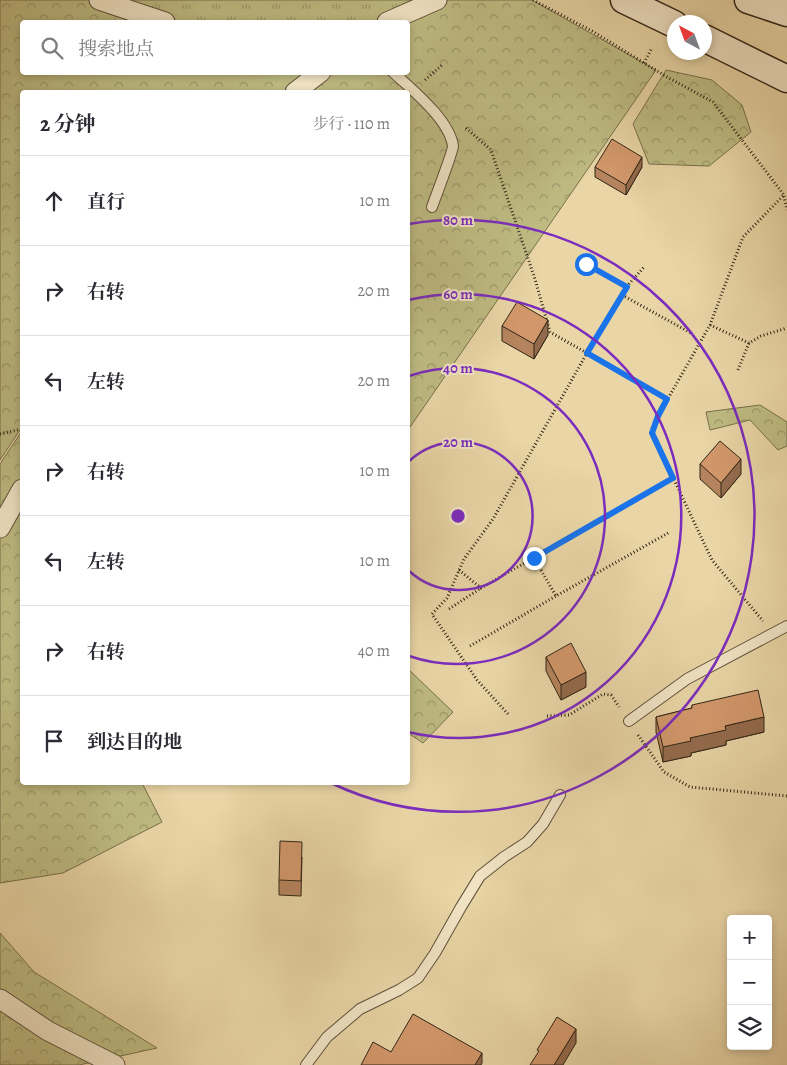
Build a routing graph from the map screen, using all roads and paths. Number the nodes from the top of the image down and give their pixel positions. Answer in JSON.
{"nodes":[{"id":1,"x":99,"y":0,"type":"edge"},
{"id":2,"x":437,"y":0,"type":"edge"},
{"id":3,"x":533,"y":0,"type":"edge"},
{"id":4,"x":624,"y":0,"type":"edge"},
{"id":5,"x":748,"y":0,"type":"edge"},
{"id":6,"x":787,"y":13,"type":"edge"},
{"id":7,"x":159,"y":20,"type":"edge"},
{"id":8,"x":392,"y":20,"type":"edge"},
{"id":9,"x":667,"y":21,"type":"edge"},
{"id":10,"x":712,"y":42,"type":"edge"},
{"id":11,"x":652,"y":48,"type":"dead end"},
{"id":12,"x":644,"y":62,"type":"junction"},
{"id":13,"x":442,"y":65,"type":"dead end"},
{"id":14,"x":317,"y":75,"type":"edge"},
{"id":15,"x":396,"y":75,"type":"edge"},
{"id":16,"x":787,"y":79,"type":"edge"},
{"id":17,"x":425,"y":80,"type":"dead end"},
{"id":18,"x":298,"y":90,"type":"edge"},
{"id":19,"x":446,"y":128,"type":"junction"},
{"id":20,"x":784,"y":196,"type":"junction"},
{"id":21,"x":432,"y":207,"type":"dead end"},
{"id":22,"x":787,"y":210,"type":"edge"},
{"id":23,"x":586,"y":264,"type":"dead end"},
{"id":24,"x":645,"y":266,"type":"dead end"},
{"id":25,"x":627,"y":287,"type":"junction"},
{"id":26,"x":622,"y":295,"type":"junction"},
{"id":27,"x":710,"y":325,"type":"junction"},
{"id":28,"x":787,"y":328,"type":"edge"},
{"id":29,"x":691,"y":333,"type":"dead end"},
{"id":30,"x":749,"y":342,"type":"junction"},
{"id":31,"x":587,"y":353,"type":"junction"},
{"id":32,"x":738,"y":370,"type":"dead end"},
{"id":33,"x":667,"y":399,"type":"junction"},
{"id":34,"x":20,"y":429,"type":"edge"},
{"id":35,"x":0,"y":434,"type":"edge"},
{"id":36,"x":673,"y":478,"type":"junction"},
{"id":37,"x":20,"y":493,"type":"edge"},
{"id":38,"x":0,"y":528,"type":"edge"},
{"id":39,"x":670,"y":532,"type":"dead end"},
{"id":40,"x":534,"y":558,"type":"junction"},
{"id":41,"x":459,"y":570,"type":"junction"},
{"id":42,"x":482,"y":588,"type":"junction"},
{"id":43,"x":556,"y":596,"type":"junction"},
{"id":44,"x":449,"y":609,"type":"dead end"},
{"id":45,"x":787,"y":626,"type":"edge"},
{"id":46,"x":773,"y":633,"type":"junction"},
{"id":47,"x":470,"y":646,"type":"dead end"},
{"id":48,"x":508,"y":714,"type":"dead end"},
{"id":49,"x":548,"y":716,"type":"dead end"},
{"id":50,"x":629,"y":721,"type":"junction"},
{"id":51,"x":560,"y":795,"type":"dead end"},
{"id":52,"x":787,"y":796,"type":"edge"},
{"id":53,"x":0,"y":999,"type":"edge"},
{"id":54,"x":115,"y":1065,"type":"edge"},
{"id":55,"x":306,"y":1065,"type":"edge"}],
"edges":[{"from":1,"to":7,"type":"street"},
{"from":2,"to":8,"type":"street"},
{"from":3,"to":12,"type":"path"},
{"from":4,"to":9,"type":"main road"},
{"from":5,"to":6,"type":"main road"},
{"from":10,"to":16,"type":"main road"},
{"from":11,"to":12,"type":"path"},
{"from":12,"to":20,"type":"path"},
{"from":13,"to":17,"type":"path"},
{"from":14,"to":18,"type":"street"},
{"from":15,"to":19,"type":"lane"},
{"from":19,"to":21,"type":"lane"},
{"from":19,"to":31,"type":"path"},
{"from":20,"to":22,"type":"path"},
{"from":20,"to":27,"type":"path"},
{"from":23,"to":25,"type":"path"},
{"from":24,"to":25,"type":"path"},
{"from":25,"to":26,"type":"path"},
{"from":26,"to":29,"type":"path"},
{"from":26,"to":31,"type":"path"},
{"from":27,"to":30,"type":"path"},
{"from":27,"to":33,"type":"path"},
{"from":28,"to":30,"type":"path"},
{"from":30,"to":32,"type":"path"},
{"from":31,"to":33,"type":"path"},
{"from":31,"to":41,"type":"path"},
{"from":33,"to":36,"type":"path"},
{"from":34,"to":35,"type":"path"},
{"from":36,"to":40,"type":"path"},
{"from":36,"to":46,"type":"path"},
{"from":37,"to":38,"type":"street"},
{"from":39,"to":43,"type":"path"},
{"from":40,"to":42,"type":"path"},
{"from":40,"to":43,"type":"path"},
{"from":41,"to":42,"type":"path"},
{"from":41,"to":48,"type":"path"},
{"from":42,"to":44,"type":"path"},
{"from":43,"to":47,"type":"path"},
{"from":45,"to":46,"type":"lane"},
{"from":46,"to":50,"type":"lane"},
{"from":49,"to":50,"type":"path"},
{"from":50,"to":52,"type":"path"},
{"from":51,"to":55,"type":"lane"},
{"from":53,"to":54,"type":"street"}]}
